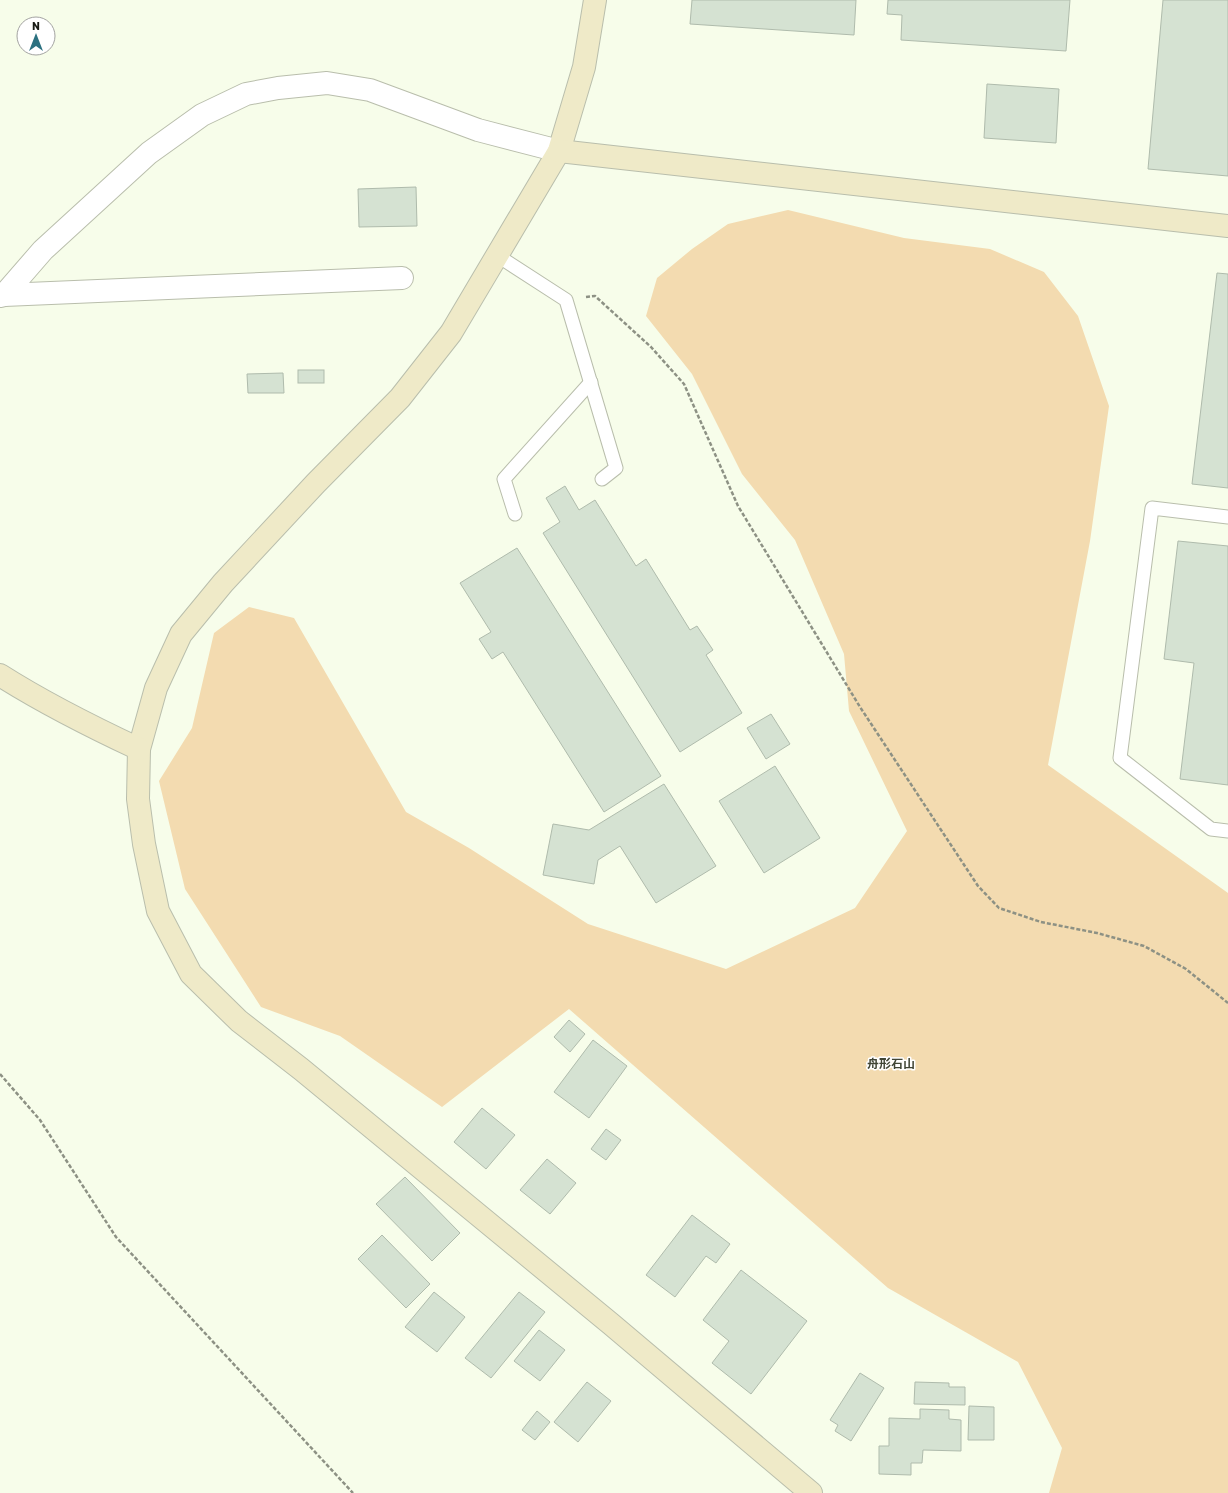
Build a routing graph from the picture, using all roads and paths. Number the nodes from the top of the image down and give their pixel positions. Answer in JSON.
{"nodes":[{"id":1,"x":595,"y":0,"type":"edge"},
{"id":2,"x":559,"y":151,"type":"junction"},
{"id":3,"x":1228,"y":226,"type":"edge"},
{"id":4,"x":498,"y":256,"type":"junction"},
{"id":5,"x":402,"y":278,"type":"dead end"},
{"id":6,"x":2,"y":296,"type":"edge"},
{"id":7,"x":566,"y":300,"type":"junction"},
{"id":8,"x":591,"y":382,"type":"junction"},
{"id":9,"x":602,"y":479,"type":"dead end"},
{"id":10,"x":515,"y":514,"type":"dead end"},
{"id":11,"x":1228,"y":517,"type":"edge"},
{"id":12,"x":0,"y":674,"type":"edge"},
{"id":13,"x":139,"y":748,"type":"junction"},
{"id":14,"x":1228,"y":831,"type":"edge"},
{"id":15,"x":1228,"y":1003,"type":"edge"},
{"id":16,"x":0,"y":1074,"type":"edge"},
{"id":17,"x":352,"y":1493,"type":"edge"},
{"id":18,"x":811,"y":1493,"type":"edge"}],
"edges":[{"from":1,"to":2,"type":"street"},
{"from":2,"to":3,"type":"street"},
{"from":2,"to":4,"type":"street"},
{"from":2,"to":6,"type":"street"},
{"from":4,"to":7,"type":"lane"},
{"from":4,"to":13,"type":"street"},
{"from":5,"to":6,"type":"street"},
{"from":7,"to":8,"type":"lane"},
{"from":7,"to":15,"type":"path"},
{"from":8,"to":9,"type":"lane"},
{"from":8,"to":10,"type":"lane"},
{"from":11,"to":14,"type":"lane"},
{"from":12,"to":13,"type":"street"},
{"from":13,"to":18,"type":"street"},
{"from":16,"to":17,"type":"path"}]}
